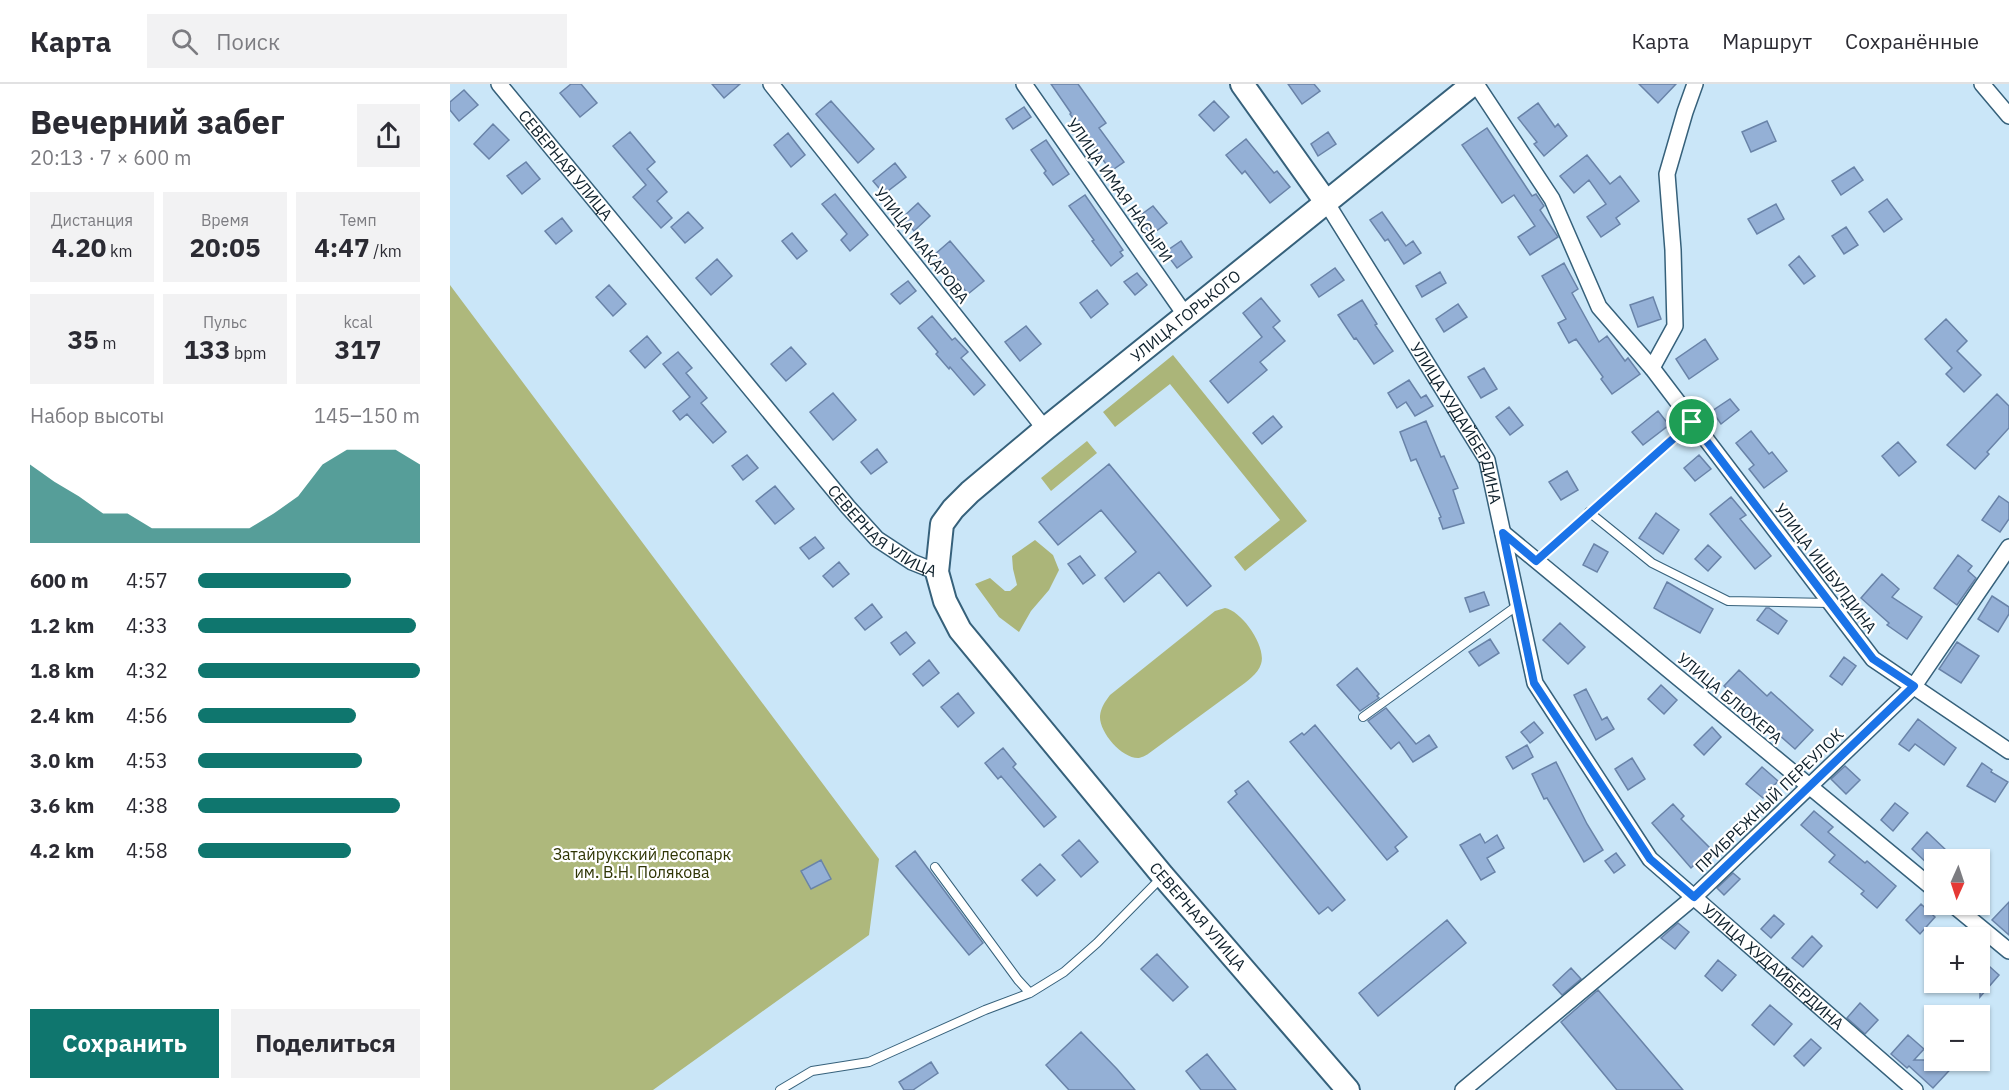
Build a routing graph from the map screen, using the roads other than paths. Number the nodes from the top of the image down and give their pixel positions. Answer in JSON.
{"nodes":[{"id":1,"x":499,"y":84,"type":"edge"},
{"id":2,"x":771,"y":84,"type":"edge"},
{"id":3,"x":1024,"y":84,"type":"edge"},
{"id":4,"x":1242,"y":84,"type":"edge"},
{"id":5,"x":1474,"y":84,"type":"edge"},
{"id":6,"x":1695,"y":84,"type":"edge"},
{"id":7,"x":1982,"y":84,"type":"edge"},
{"id":8,"x":2009,"y":116,"type":"edge"},
{"id":9,"x":1326,"y":202,"type":"junction"},
{"id":10,"x":1186,"y":316,"type":"junction"},
{"id":11,"x":1652,"y":368,"type":"junction"},
{"id":12,"x":1692,"y":422,"type":"junction"},
{"id":13,"x":1045,"y":429,"type":"junction"},
{"id":14,"x":1589,"y":512,"type":"junction"},
{"id":15,"x":1503,"y":533,"type":"junction"},
{"id":16,"x":2009,"y":547,"type":"edge"},
{"id":17,"x":1536,"y":561,"type":"junction"},
{"id":18,"x":937,"y":572,"type":"junction"},
{"id":19,"x":1831,"y":603,"type":"junction"},
{"id":20,"x":1518,"y":605,"type":"junction"},
{"id":21,"x":1914,"y":686,"type":"junction"},
{"id":22,"x":1363,"y":717,"type":"dead end"},
{"id":23,"x":2009,"y":751,"type":"edge"},
{"id":24,"x":1809,"y":786,"type":"junction"},
{"id":25,"x":935,"y":867,"type":"dead end"},
{"id":26,"x":1163,"y":876,"type":"junction"},
{"id":27,"x":1924,"y":881,"type":"edge"},
{"id":28,"x":1694,"y":897,"type":"junction"},
{"id":29,"x":1965,"y":915,"type":"edge"},
{"id":30,"x":2009,"y":951,"type":"edge"},
{"id":31,"x":1030,"y":993,"type":"junction"},
{"id":32,"x":780,"y":1090,"type":"edge"},
{"id":33,"x":1348,"y":1090,"type":"edge"},
{"id":34,"x":1463,"y":1090,"type":"edge"},
{"id":35,"x":1915,"y":1090,"type":"edge"}],
"edges":[{"from":1,"to":18,"type":"street","name":"СЕВЕРНАЯ УЛИЦА"},
{"from":2,"to":13,"type":"street","name":"УЛИЦА МАКАРОВА"},
{"from":3,"to":10,"type":"street","name":"УЛИЦА ИМАЯ НАСЫРИ"},
{"from":4,"to":9,"type":"main road","name":"УЛИЦА ХУДАЙБЕРДИНА"},
{"from":5,"to":9,"type":"main road","name":"УЛИЦА ГОРЬКОГО"},
{"from":5,"to":11,"type":"street","name":"УЛИЦА ИШБУЛДИНА"},
{"from":6,"to":11,"type":"street"},
{"from":7,"to":8,"type":"street"},
{"from":9,"to":10,"type":"main road","name":"УЛИЦА ГОРЬКОГО"},
{"from":9,"to":15,"type":"street","name":"УЛИЦА ХУДАЙБЕРДИНА"},
{"from":10,"to":13,"type":"main road","name":"УЛИЦА ГОРЬКОГО"},
{"from":11,"to":12,"type":"street","name":"УЛИЦА ИШБУЛДИНА"},
{"from":12,"to":14,"type":"lane"},
{"from":12,"to":19,"type":"street","name":"УЛИЦА ИШБУЛДИНА"},
{"from":13,"to":18,"type":"main road","name":"УЛИЦА ГОРЬКОГО"},
{"from":14,"to":17,"type":"lane"},
{"from":14,"to":19,"type":"lane"},
{"from":15,"to":17,"type":"street","name":"УЛИЦА БЛЮХЕРА"},
{"from":15,"to":20,"type":"street","name":"УЛИЦА ХУДАЙБЕРДИНА"},
{"from":16,"to":21,"type":"street","name":"ПРИБРЕЖНЫЙ ПЕРЕУЛОК"},
{"from":17,"to":24,"type":"street","name":"УЛИЦА БЛЮХЕРА"},
{"from":18,"to":26,"type":"main road","name":"СЕВЕРНАЯ УЛИЦА"},
{"from":19,"to":21,"type":"street","name":"УЛИЦА ИШБУЛДИНА"},
{"from":20,"to":22,"type":"lane"},
{"from":20,"to":28,"type":"street","name":"УЛИЦА ХУДАЙБЕРДИНА"},
{"from":21,"to":23,"type":"street","name":"УЛИЦА ИШБУЛДИНА"},
{"from":21,"to":24,"type":"street","name":"ПРИБРЕЖНЫЙ ПЕРЕУЛОК"},
{"from":24,"to":27,"type":"street","name":"УЛИЦА БЛЮХЕРА"},
{"from":24,"to":28,"type":"street","name":"ПРИБРЕЖНЫЙ ПЕРЕУЛОК"},
{"from":25,"to":31,"type":"lane"},
{"from":26,"to":31,"type":"lane"},
{"from":26,"to":33,"type":"main road","name":"СЕВЕРНАЯ УЛИЦА"},
{"from":28,"to":34,"type":"street","name":"ПРИБРЕЖНЫЙ ПЕРЕУЛОК"},
{"from":28,"to":35,"type":"street","name":"УЛИЦА ХУДАЙБЕРДИНА"},
{"from":29,"to":30,"type":"street"},
{"from":31,"to":32,"type":"lane"}]}
